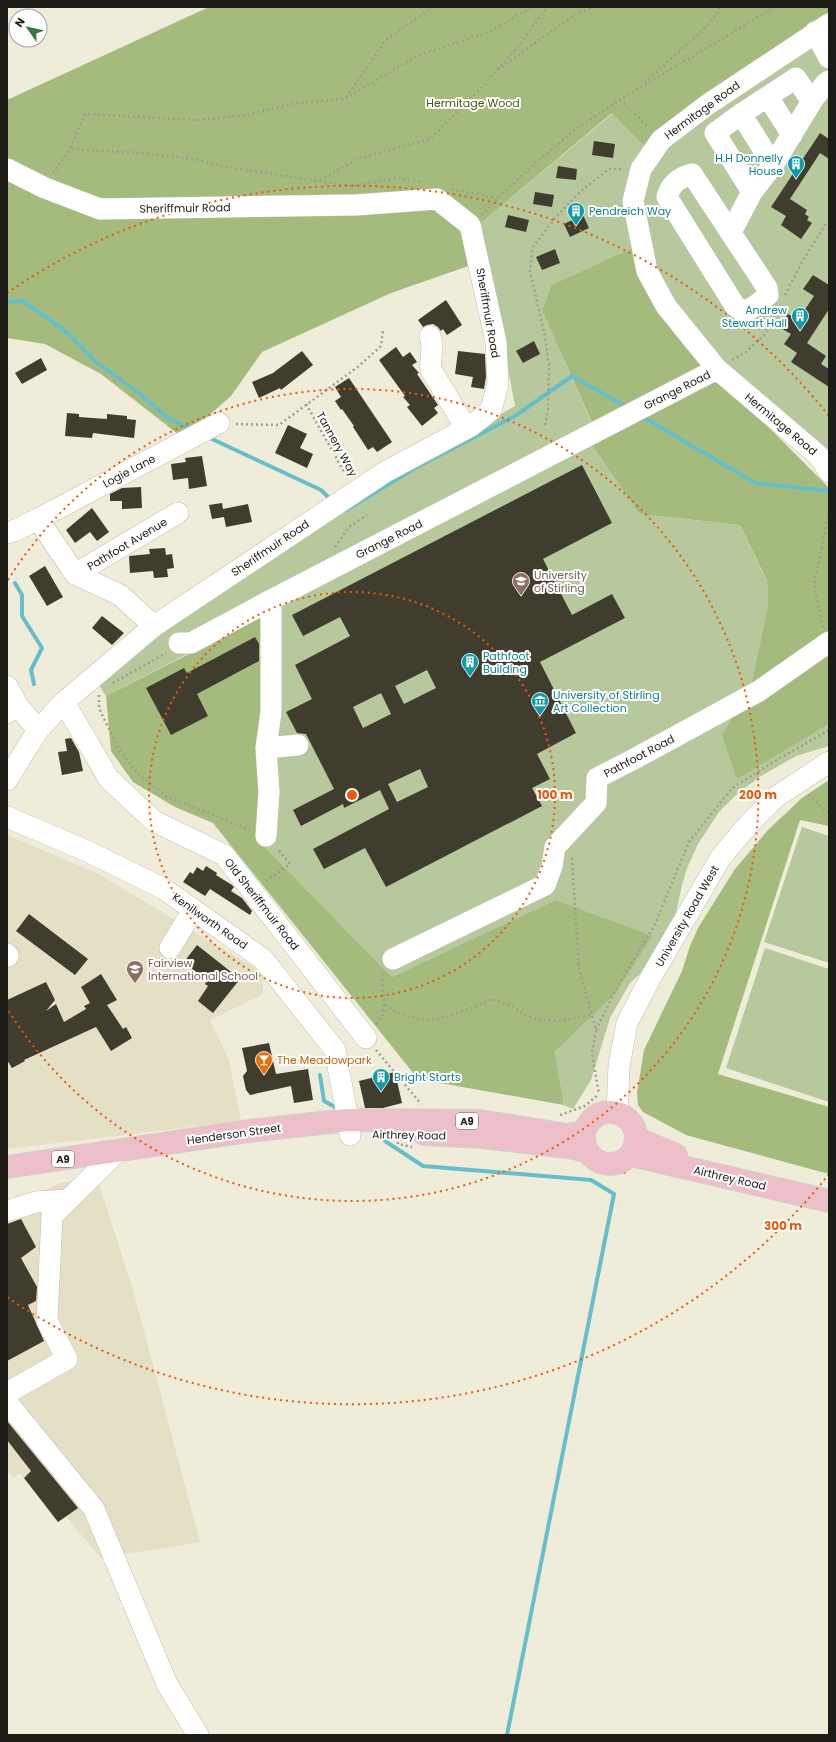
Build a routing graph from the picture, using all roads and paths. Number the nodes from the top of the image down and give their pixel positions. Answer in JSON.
{"nodes":[{"id":1,"x":433,"y":7,"type":"edge"},
{"id":2,"x":532,"y":7,"type":"edge"},
{"id":3,"x":547,"y":7,"type":"edge"},
{"id":4,"x":594,"y":7,"type":"edge"},
{"id":5,"x":720,"y":7,"type":"edge"},
{"id":6,"x":775,"y":7,"type":"edge"},
{"id":7,"x":822,"y":28,"type":"edge"},
{"id":8,"x":829,"y":58,"type":"edge"},
{"id":9,"x":493,"y":74,"type":"junction"},
{"id":10,"x":829,"y":81,"type":"edge"},
{"id":11,"x":640,"y":87,"type":"junction"},
{"id":12,"x":768,"y":97,"type":"junction"},
{"id":13,"x":814,"y":98,"type":"junction"},
{"id":14,"x":344,"y":99,"type":"junction"},
{"id":15,"x":620,"y":100,"type":"junction"},
{"id":16,"x":741,"y":114,"type":"junction"},
{"id":17,"x":792,"y":135,"type":"junction"},
{"id":18,"x":661,"y":140,"type":"junction"},
{"id":19,"x":70,"y":149,"type":"junction"},
{"id":20,"x":773,"y":165,"type":"junction"},
{"id":21,"x":7,"y":169,"type":"edge"},
{"id":22,"x":641,"y":169,"type":"junction"},
{"id":23,"x":319,"y":180,"type":"junction"},
{"id":24,"x":422,"y":183,"type":"dead end"},
{"id":25,"x":45,"y":188,"type":"junction"},
{"id":26,"x":452,"y":189,"type":"dead end"},
{"id":27,"x":752,"y":192,"type":"junction"},
{"id":28,"x":496,"y":198,"type":"junction"},
{"id":29,"x":470,"y":226,"type":"junction"},
{"id":30,"x":731,"y":232,"type":"junction"},
{"id":31,"x":383,"y":330,"type":"dead end"},
{"id":32,"x":430,"y":336,"type":"dead end"},
{"id":33,"x":716,"y":369,"type":"junction"},
{"id":34,"x":306,"y":404,"type":"junction"},
{"id":35,"x":219,"y":423,"type":"joint"},
{"id":36,"x":546,"y":424,"type":"dead end"},
{"id":37,"x":466,"y":428,"type":"junction"},
{"id":38,"x":829,"y":472,"type":"edge"},
{"id":39,"x":355,"y":492,"type":"junction"},
{"id":40,"x":829,"y":512,"type":"edge"},
{"id":41,"x":178,"y":513,"type":"dead end"},
{"id":42,"x":38,"y":519,"type":"junction"},
{"id":43,"x":7,"y":533,"type":"edge"},
{"id":44,"x":75,"y":574,"type":"junction"},
{"id":45,"x":271,"y":600,"type":"junction"},
{"id":46,"x":154,"y":626,"type":"junction"},
{"id":47,"x":179,"y":642,"type":"dead end"},
{"id":48,"x":828,"y":643,"type":"edge"},
{"id":49,"x":7,"y":686,"type":"edge"},
{"id":50,"x":99,"y":688,"type":"dead end"},
{"id":51,"x":64,"y":702,"type":"junction"},
{"id":52,"x":13,"y":710,"type":"edge"},
{"id":53,"x":38,"y":730,"type":"junction"},
{"id":54,"x":298,"y":746,"type":"dead end"},
{"id":55,"x":266,"y":748,"type":"junction"},
{"id":56,"x":829,"y":762,"type":"edge"},
{"id":57,"x":7,"y":780,"type":"edge"},
{"id":58,"x":796,"y":784,"type":"junction"},
{"id":59,"x":829,"y":813,"type":"edge"},
{"id":60,"x":7,"y":817,"type":"edge"},
{"id":61,"x":570,"y":833,"type":"junction"},
{"id":62,"x":266,"y":836,"type":"junction"},
{"id":63,"x":252,"y":891,"type":"junction"},
{"id":64,"x":193,"y":910,"type":"junction"},
{"id":65,"x":170,"y":948,"type":"dead end"},
{"id":66,"x":388,"y":964,"type":"joint"},
{"id":67,"x":385,"y":1005,"type":"junction"},
{"id":68,"x":591,"y":1014,"type":"junction"},
{"id":69,"x":369,"y":1033,"type":"junction"},
{"id":70,"x":611,"y":1102,"type":"junction"},
{"id":71,"x":555,"y":1115,"type":"dead end"},
{"id":72,"x":433,"y":1120,"type":"junction"},
{"id":73,"x":349,"y":1127,"type":"junction"},
{"id":74,"x":396,"y":1134,"type":"junction"},
{"id":75,"x":418,"y":1148,"type":"dead end"},
{"id":76,"x":119,"y":1150,"type":"junction"},
{"id":77,"x":586,"y":1150,"type":"junction"},
{"id":78,"x":633,"y":1156,"type":"junction"},
{"id":79,"x":7,"y":1167,"type":"edge"},
{"id":80,"x":829,"y":1192,"type":"edge"},
{"id":81,"x":68,"y":1200,"type":"junction"},
{"id":82,"x":829,"y":1201,"type":"edge"},
{"id":83,"x":7,"y":1211,"type":"edge"},
{"id":84,"x":7,"y":1393,"type":"edge"},
{"id":85,"x":7,"y":1402,"type":"edge"},
{"id":86,"x":198,"y":1735,"type":"edge"}],
"edges":[{"from":1,"to":14,"type":"path"},
{"from":2,"to":14,"type":"path"},
{"from":3,"to":9,"type":"path"},
{"from":4,"to":9,"type":"path"},
{"from":5,"to":11,"type":"path"},
{"from":6,"to":11,"type":"path"},
{"from":7,"to":8,"type":"street"},
{"from":7,"to":18,"type":"street","name":"Hermitage Road"},
{"from":9,"to":23,"type":"path"},
{"from":10,"to":13,"type":"street"},
{"from":11,"to":15,"type":"path"},
{"from":12,"to":13,"type":"street"},
{"from":12,"to":16,"type":"street"},
{"from":12,"to":17,"type":"street"},
{"from":13,"to":17,"type":"street"},
{"from":14,"to":19,"type":"path"},
{"from":15,"to":18,"type":"path"},
{"from":15,"to":28,"type":"path"},
{"from":16,"to":20,"type":"street"},
{"from":16,"to":27,"type":"street"},
{"from":17,"to":20,"type":"street"},
{"from":18,"to":22,"type":"street","name":"Hermitage Road"},
{"from":19,"to":23,"type":"path"},
{"from":19,"to":25,"type":"path"},
{"from":20,"to":27,"type":"street"},
{"from":21,"to":25,"type":"street","name":"Sheriffmuir Road"},
{"from":22,"to":33,"type":"street","name":"Hermitage Road"},
{"from":22,"to":36,"type":"path"},
{"from":23,"to":24,"type":"path"},
{"from":25,"to":29,"type":"street","name":"Sheriffmuir Road"},
{"from":26,"to":28,"type":"path"},
{"from":27,"to":30,"type":"street"},
{"from":28,"to":29,"type":"path"},
{"from":29,"to":37,"type":"street","name":"Sheriffmuir Road"},
{"from":30,"to":30,"type":"street"},
{"from":31,"to":34,"type":"path"},
{"from":32,"to":37,"type":"street"},
{"from":33,"to":38,"type":"street","name":"Hermitage Road"},
{"from":33,"to":45,"type":"street","name":"Grange Road"},
{"from":34,"to":35,"type":"path"},
{"from":34,"to":39,"type":"path","name":"Tannery Way"},
{"from":35,"to":42,"type":"street","name":"Logie Lane"},
{"from":37,"to":39,"type":"street","name":"Sheriffmuir Road"},
{"from":39,"to":46,"type":"street","name":"Sheriffmuir Road"},
{"from":40,"to":48,"type":"path"},
{"from":41,"to":44,"type":"street","name":"Pathfoot Avenue"},
{"from":42,"to":43,"type":"street","name":"Logie Lane"},
{"from":42,"to":44,"type":"street"},
{"from":44,"to":46,"type":"street"},
{"from":45,"to":47,"type":"street","name":"Grange Road"},
{"from":45,"to":55,"type":"street"},
{"from":46,"to":51,"type":"street","name":"Sheriffmuir Road"},
{"from":48,"to":61,"type":"street","name":"Pathfoot Road"},
{"from":49,"to":52,"type":"street"},
{"from":50,"to":62,"type":"path"},
{"from":51,"to":53,"type":"street","name":"Sheriffmuir Road"},
{"from":51,"to":63,"type":"street","name":"Old Sheriffmuir Road"},
{"from":52,"to":53,"type":"street"},
{"from":53,"to":57,"type":"street","name":"Sheriffmuir Road"},
{"from":54,"to":55,"type":"street"},
{"from":55,"to":62,"type":"street"},
{"from":56,"to":58,"type":"street","name":"University Road West"},
{"from":58,"to":59,"type":"path"},
{"from":58,"to":70,"type":"street","name":"University Road West"},
{"from":60,"to":64,"type":"street","name":"Kenilworth Road"},
{"from":61,"to":66,"type":"street","name":"Pathfoot Road"},
{"from":61,"to":68,"type":"path"},
{"from":62,"to":63,"type":"path"},
{"from":63,"to":69,"type":"street","name":"Old Sheriffmuir Road"},
{"from":64,"to":65,"type":"street"},
{"from":64,"to":73,"type":"street","name":"Kenilworth Road"},
{"from":66,"to":67,"type":"path"},
{"from":67,"to":68,"type":"path"},
{"from":67,"to":69,"type":"path"},
{"from":68,"to":70,"type":"path"},
{"from":69,"to":72,"type":"path"},
{"from":70,"to":71,"type":"path"},
{"from":70,"to":77,"type":"main road"},
{"from":70,"to":78,"type":"main road"},
{"from":72,"to":73,"type":"main road","name":"Airthrey Road","number":"A9"},
{"from":72,"to":77,"type":"main road","name":"Airthrey Road","number":"A9"},
{"from":73,"to":74,"type":"main road","name":"Airthrey Road","number":"A9"},
{"from":73,"to":76,"type":"main road","name":"Henderson Street","number":"A9"},
{"from":74,"to":75,"type":"path"},
{"from":74,"to":77,"type":"main road","name":"Airthrey Road","number":"A9"},
{"from":76,"to":79,"type":"main road","name":"Henderson Street","number":"A9"},
{"from":76,"to":81,"type":"street"},
{"from":77,"to":78,"type":"path"},
{"from":77,"to":78,"type":"main road","number":"A9"},
{"from":78,"to":80,"type":"main road","name":"Airthrey Road"},
{"from":78,"to":82,"type":"main road","name":"Airthrey Road"},
{"from":81,"to":83,"type":"street"},
{"from":81,"to":84,"type":"street"},
{"from":85,"to":86,"type":"street"}]}
